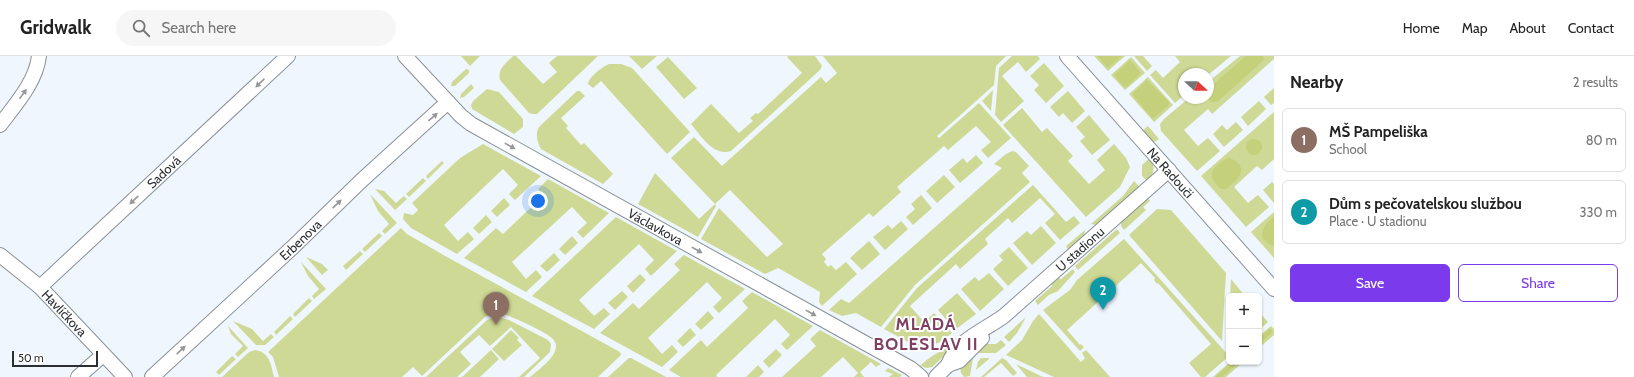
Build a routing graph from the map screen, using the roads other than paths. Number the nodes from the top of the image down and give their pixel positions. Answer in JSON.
{"nodes":[{"id":1,"x":39,"y":56,"type":"edge"},
{"id":2,"x":288,"y":56,"type":"edge"},
{"id":3,"x":405,"y":56,"type":"edge"},
{"id":4,"x":1067,"y":56,"type":"edge"},
{"id":5,"x":448,"y":102,"type":"junction"},
{"id":6,"x":0,"y":125,"type":"edge"},
{"id":7,"x":1169,"y":170,"type":"junction"},
{"id":8,"x":0,"y":255,"type":"edge"},
{"id":9,"x":40,"y":287,"type":"junction"},
{"id":10,"x":1274,"y":290,"type":"edge"},
{"id":11,"x":103,"y":355,"type":"junction"},
{"id":12,"x":78,"y":377,"type":"edge"},
{"id":13,"x":124,"y":377,"type":"edge"},
{"id":14,"x":152,"y":377,"type":"edge"},
{"id":15,"x":921,"y":377,"type":"edge"},
{"id":16,"x":936,"y":377,"type":"edge"}],
"edges":[{"from":6,"to":1,"type":"street","one_way":true},
{"from":2,"to":9,"type":"street","name":"Sadová","one_way":true},
{"from":3,"to":5,"type":"street","name":"Václavkova"},
{"from":4,"to":7,"type":"street","name":"Na Radouči"},
{"from":14,"to":5,"type":"street","name":"Erbenova","one_way":true},
{"from":5,"to":15,"type":"street","name":"Václavkova","one_way":true},
{"from":7,"to":10,"type":"street","name":"Na Radouči"},
{"from":7,"to":16,"type":"street","name":"U stadionu"},
{"from":8,"to":9,"type":"street","name":"Havlíčkova"},
{"from":9,"to":11,"type":"street","name":"Havlíčkova"},
{"from":11,"to":12,"type":"street"},
{"from":11,"to":13,"type":"street","name":"Havlíčkova"}]}
